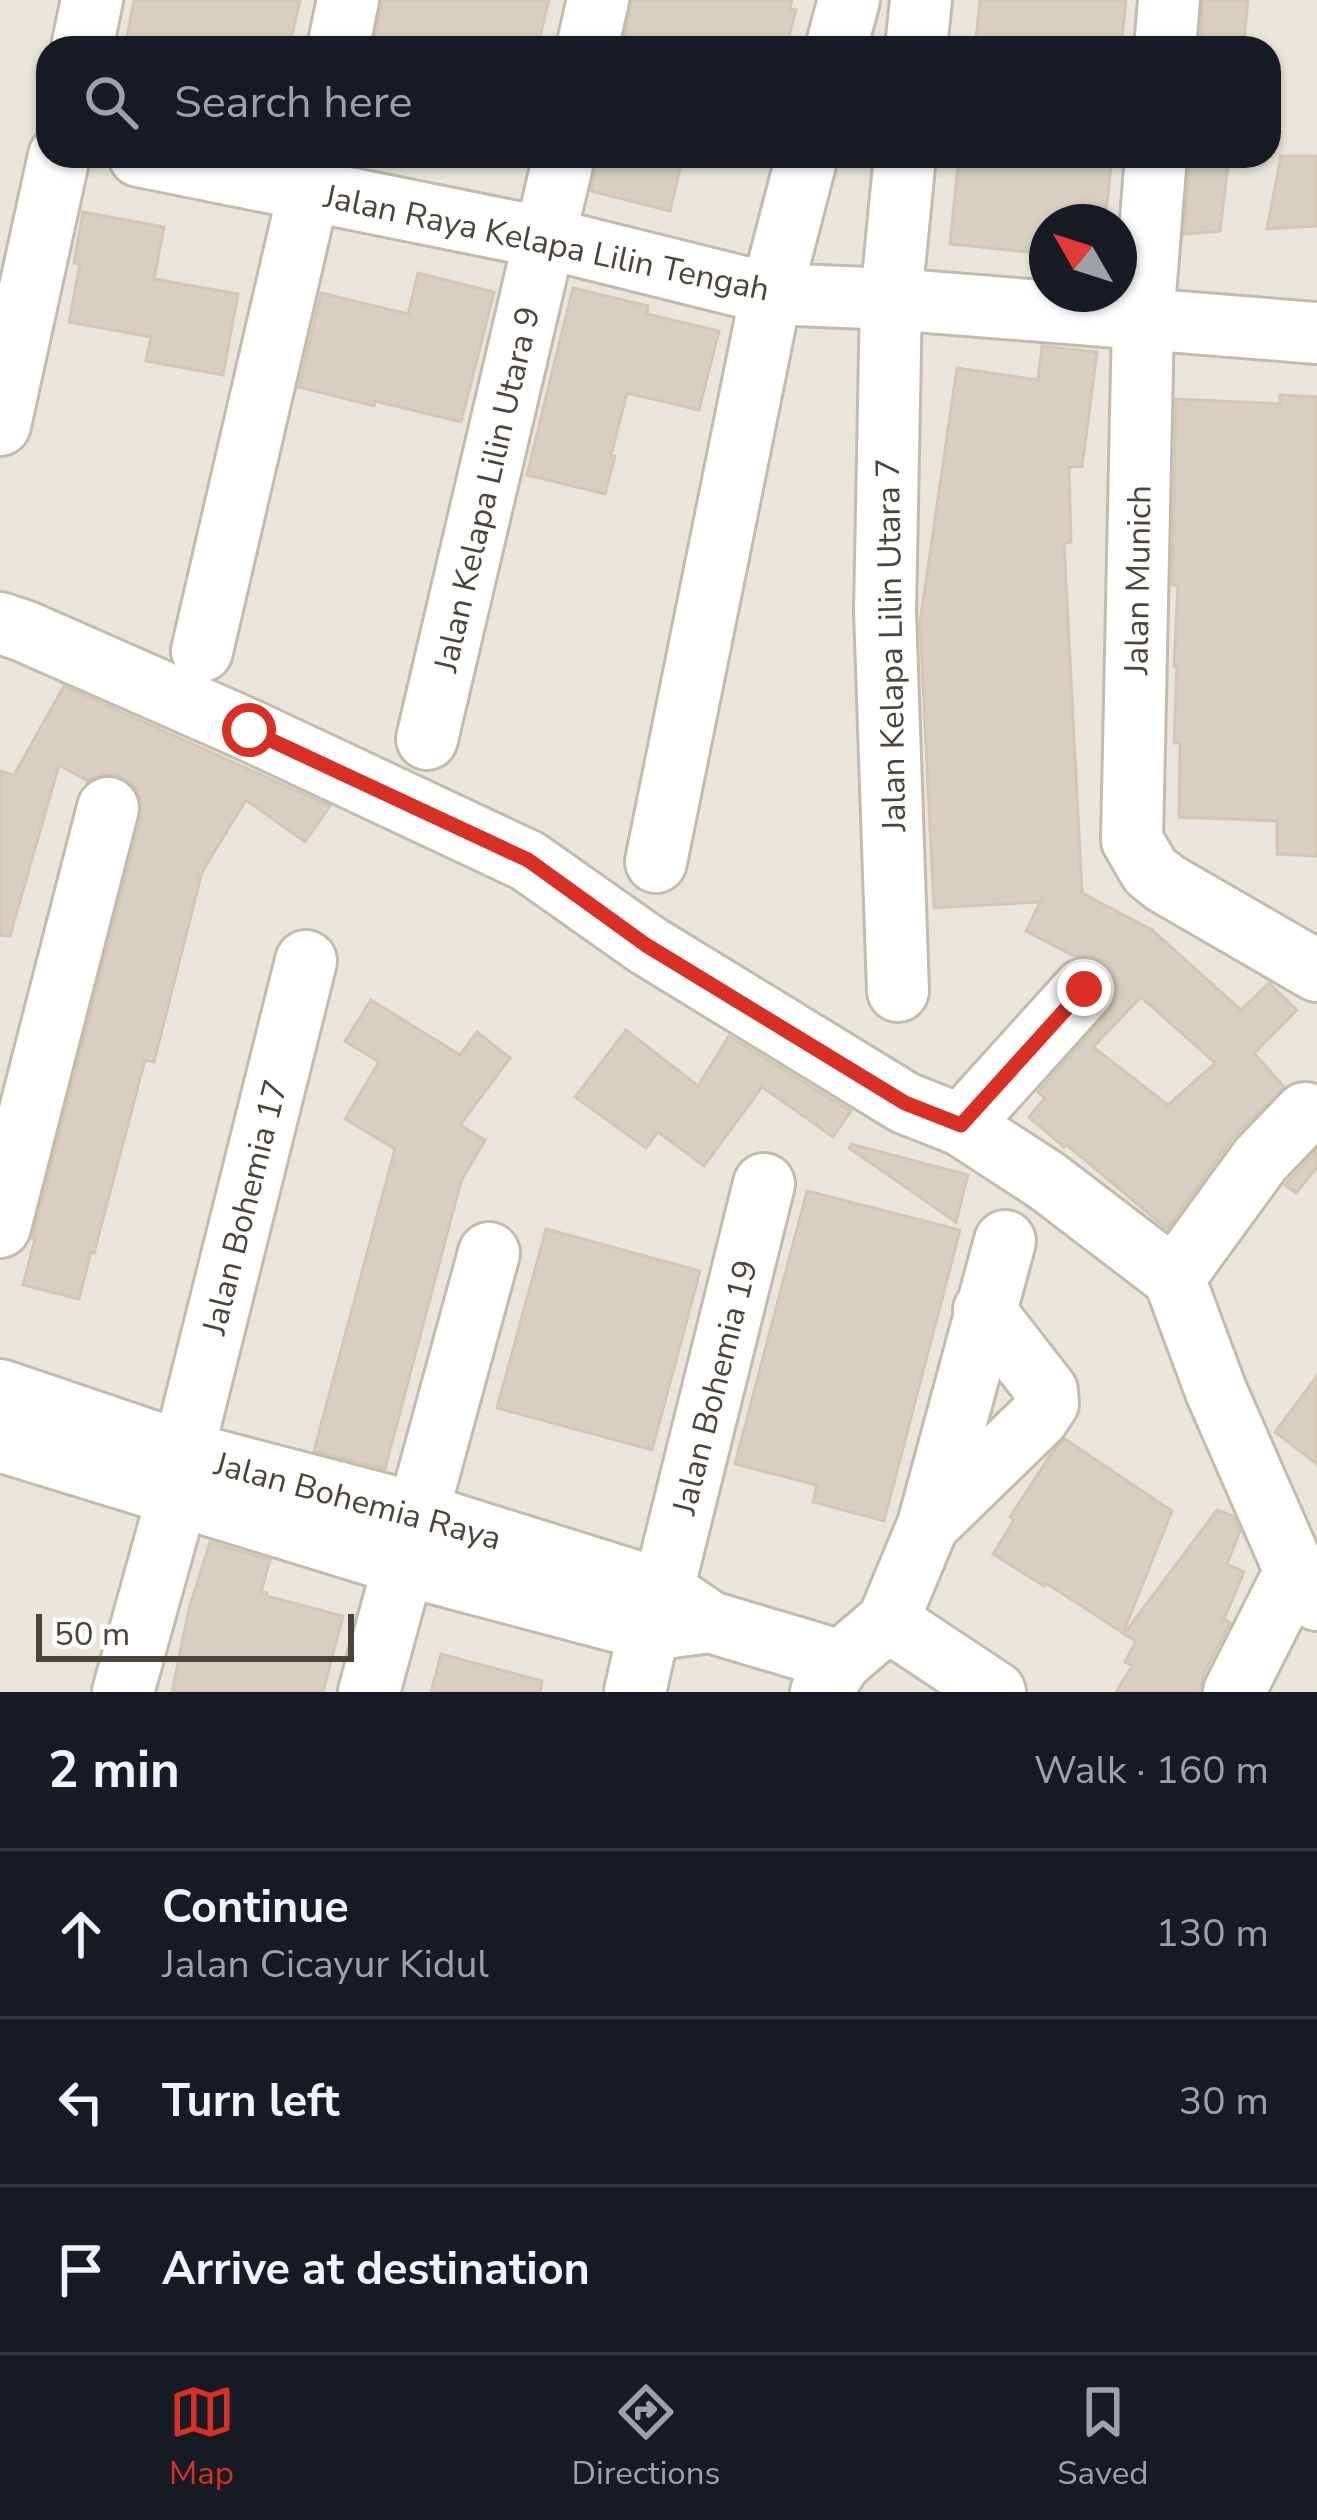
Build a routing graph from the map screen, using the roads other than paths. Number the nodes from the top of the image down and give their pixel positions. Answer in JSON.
{"nodes":[{"id":1,"x":92,"y":0,"type":"edge"},
{"id":2,"x":348,"y":0,"type":"edge"},
{"id":3,"x":598,"y":0,"type":"edge"},
{"id":4,"x":849,"y":0,"type":"edge"},
{"id":5,"x":920,"y":0,"type":"edge"},
{"id":6,"x":1169,"y":0,"type":"edge"},
{"id":7,"x":84,"y":36,"type":"edge"},
{"id":8,"x":340,"y":36,"type":"edge"},
{"id":9,"x":590,"y":36,"type":"edge"},
{"id":10,"x":839,"y":36,"type":"edge"},
{"id":11,"x":917,"y":36,"type":"edge"},
{"id":12,"x":1166,"y":36,"type":"edge"},
{"id":13,"x":56,"y":168,"type":"edge"},
{"id":14,"x":262,"y":168,"type":"edge"},
{"id":15,"x":561,"y":168,"type":"edge"},
{"id":16,"x":804,"y":168,"type":"edge"},
{"id":17,"x":904,"y":168,"type":"edge"},
{"id":18,"x":1155,"y":168,"type":"edge"},
{"id":19,"x":313,"y":173,"type":"edge"},
{"id":20,"x":546,"y":238,"type":"junction"},
{"id":21,"x":771,"y":294,"type":"junction"},
{"id":22,"x":891,"y":299,"type":"junction"},
{"id":23,"x":1143,"y":320,"type":"junction"},
{"id":24,"x":1317,"y":333,"type":"edge"},
{"id":25,"x":0,"y":425,"type":"edge"},
{"id":26,"x":0,"y":623,"type":"edge"},
{"id":27,"x":202,"y":651,"type":"dead end"},
{"id":28,"x":427,"y":739,"type":"dead end"},
{"id":29,"x":108,"y":808,"type":"dead end"},
{"id":30,"x":656,"y":862,"type":"dead end"},
{"id":31,"x":306,"y":961,"type":"dead end"},
{"id":32,"x":1317,"y":971,"type":"edge"},
{"id":33,"x":1084,"y":989,"type":"dead end"},
{"id":34,"x":898,"y":991,"type":"dead end"},
{"id":35,"x":1305,"y":1113,"type":"dead end"},
{"id":36,"x":961,"y":1125,"type":"junction"},
{"id":37,"x":764,"y":1184,"type":"dead end"},
{"id":38,"x":0,"y":1227,"type":"edge"},
{"id":39,"x":1005,"y":1241,"type":"dead end"},
{"id":40,"x":489,"y":1253,"type":"dead end"},
{"id":41,"x":1174,"y":1278,"type":"junction"},
{"id":42,"x":984,"y":1310,"type":"junction"},
{"id":43,"x":0,"y":1390,"type":"edge"},
{"id":44,"x":0,"y":1441,"type":"edge"},
{"id":45,"x":180,"y":1473,"type":"junction"},
{"id":46,"x":928,"y":1525,"type":"junction"},
{"id":47,"x":411,"y":1539,"type":"junction"},
{"id":48,"x":1306,"y":1586,"type":"edge"},
{"id":49,"x":674,"y":1614,"type":"junction"},
{"id":50,"x":888,"y":1621,"type":"junction"},
{"id":51,"x":831,"y":1676,"type":"edge"},
{"id":52,"x":123,"y":1692,"type":"edge"},
{"id":53,"x":369,"y":1692,"type":"edge"},
{"id":54,"x":635,"y":1692,"type":"edge"},
{"id":55,"x":995,"y":1692,"type":"edge"},
{"id":56,"x":1234,"y":1692,"type":"edge"}],
"edges":[{"from":1,"to":7,"type":"street"},
{"from":2,"to":8,"type":"street"},
{"from":3,"to":9,"type":"street"},
{"from":4,"to":10,"type":"street"},
{"from":5,"to":11,"type":"street"},
{"from":6,"to":12,"type":"street"},
{"from":13,"to":25,"type":"street"},
{"from":14,"to":19,"type":"street","name":"Jalan Raya Kelapa Lilin Tengah"},
{"from":15,"to":20,"type":"street","name":"Jalan Kelapa Lilin Utara 9"},
{"from":16,"to":21,"type":"street"},
{"from":17,"to":22,"type":"street","name":"Jalan Kelapa Lilin Utara 7"},
{"from":18,"to":23,"type":"street","name":"Jalan Munich"},
{"from":19,"to":20,"type":"street","name":"Jalan Raya Kelapa Lilin Tengah"},
{"from":19,"to":27,"type":"street"},
{"from":20,"to":21,"type":"street","name":"Jalan Raya Kelapa Lilin Tengah"},
{"from":20,"to":28,"type":"street","name":"Jalan Kelapa Lilin Utara 9"},
{"from":21,"to":22,"type":"street","name":"Jalan Raya Kelapa Lilin Tengah"},
{"from":21,"to":30,"type":"street"},
{"from":22,"to":23,"type":"street","name":"Jalan Raya Kelapa Lilin Tengah"},
{"from":22,"to":34,"type":"street","name":"Jalan Kelapa Lilin Utara 7"},
{"from":23,"to":24,"type":"street","name":"Jalan Raya Kelapa Lilin Tengah"},
{"from":23,"to":32,"type":"street","name":"Jalan Munich"},
{"from":26,"to":36,"type":"street"},
{"from":29,"to":38,"type":"street"},
{"from":31,"to":45,"type":"street","name":"Jalan Bohemia 17"},
{"from":33,"to":36,"type":"street"},
{"from":35,"to":41,"type":"street"},
{"from":36,"to":41,"type":"street"},
{"from":37,"to":49,"type":"street","name":"Jalan Bohemia 19"},
{"from":39,"to":42,"type":"street"},
{"from":40,"to":47,"type":"street"},
{"from":41,"to":48,"type":"street"},
{"from":42,"to":46,"type":"street"},
{"from":42,"to":46,"type":"street"},
{"from":43,"to":45,"type":"street","name":"Jalan Bohemia Raya"},
{"from":44,"to":45,"type":"street","name":"Jalan Bohemia Raya"},
{"from":45,"to":47,"type":"street","name":"Jalan Bohemia Raya"},
{"from":45,"to":52,"type":"street","name":"Jalan Bohemia 17"},
{"from":46,"to":50,"type":"street"},
{"from":47,"to":49,"type":"street","name":"Jalan Bohemia Raya"},
{"from":47,"to":53,"type":"street"},
{"from":48,"to":56,"type":"street"},
{"from":49,"to":51,"type":"street","name":"Jalan Bohemia Raya"},
{"from":49,"to":54,"type":"street","name":"Jalan Bohemia 19"},
{"from":50,"to":51,"type":"street"},
{"from":50,"to":55,"type":"street"}]}
